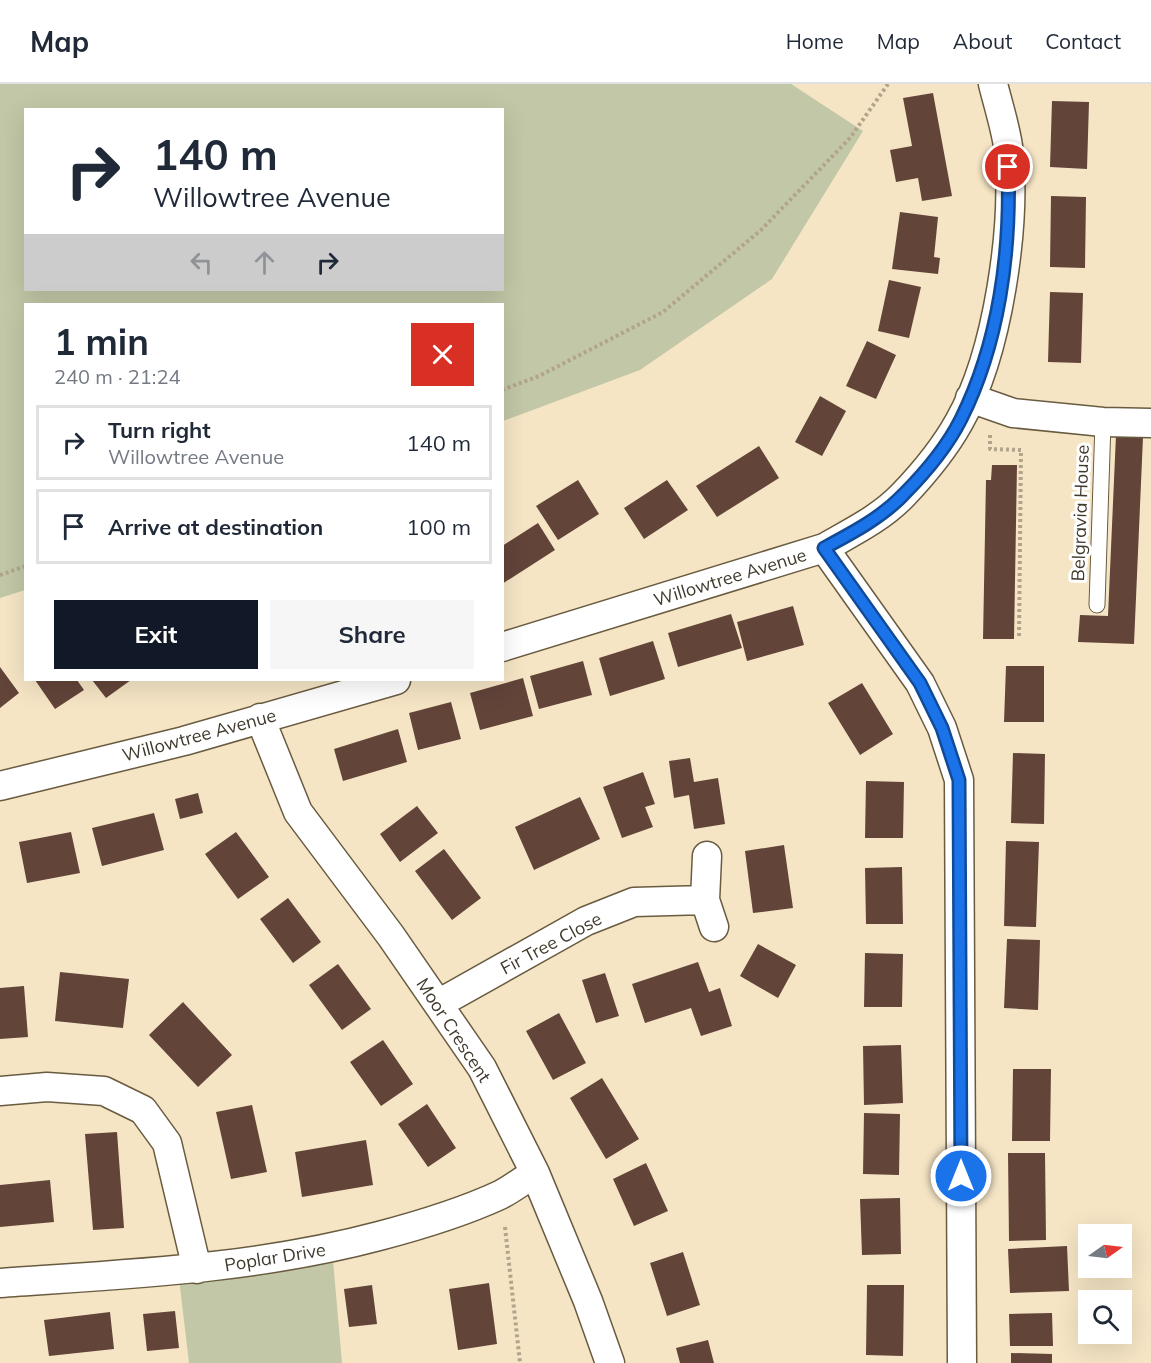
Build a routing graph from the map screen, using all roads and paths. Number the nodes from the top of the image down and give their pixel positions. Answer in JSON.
{"nodes":[{"id":1,"x":888,"y":84,"type":"edge"},
{"id":2,"x":993,"y":84,"type":"edge"},
{"id":3,"x":504,"y":389,"type":"edge"},
{"id":4,"x":970,"y":398,"type":"junction"},
{"id":5,"x":1102,"y":422,"type":"junction"},
{"id":6,"x":1151,"y":423,"type":"edge"},
{"id":7,"x":990,"y":437,"type":"dead end"},
{"id":8,"x":824,"y":548,"type":"junction"},
{"id":9,"x":24,"y":567,"type":"edge"},
{"id":10,"x":0,"y":575,"type":"edge"},
{"id":11,"x":1097,"y":605,"type":"dead end"},
{"id":12,"x":1019,"y":638,"type":"dead end"},
{"id":13,"x":504,"y":646,"type":"edge"},
{"id":14,"x":392,"y":681,"type":"edge"},
{"id":15,"x":260,"y":718,"type":"junction"},
{"id":16,"x":0,"y":786,"type":"edge"},
{"id":17,"x":707,"y":856,"type":"dead end"},
{"id":18,"x":705,"y":900,"type":"junction"},
{"id":19,"x":714,"y":927,"type":"dead end"},
{"id":20,"x":438,"y":1004,"type":"junction"},
{"id":21,"x":0,"y":1091,"type":"edge"},
{"id":22,"x":535,"y":1173,"type":"junction"},
{"id":23,"x":501,"y":1194,"type":"junction"},
{"id":24,"x":197,"y":1269,"type":"junction"},
{"id":25,"x":0,"y":1283,"type":"edge"},
{"id":26,"x":520,"y":1363,"type":"edge"},
{"id":27,"x":609,"y":1363,"type":"edge"},
{"id":28,"x":962,"y":1363,"type":"edge"}],
"edges":[{"from":1,"to":3,"type":"path"},
{"from":2,"to":4,"type":"street","name":"Willowtree Avenue"},
{"from":4,"to":5,"type":"street"},
{"from":4,"to":8,"type":"street","name":"Willowtree Avenue"},
{"from":5,"to":6,"type":"street"},
{"from":5,"to":11,"type":"lane","name":"Belgravia House"},
{"from":7,"to":12,"type":"path"},
{"from":8,"to":13,"type":"street","name":"Willowtree Avenue"},
{"from":8,"to":28,"type":"street"},
{"from":9,"to":10,"type":"path"},
{"from":14,"to":15,"type":"street","name":"Willowtree Avenue"},
{"from":15,"to":16,"type":"street","name":"Willowtree Avenue"},
{"from":15,"to":20,"type":"street","name":"Moor Crescent"},
{"from":17,"to":18,"type":"street"},
{"from":18,"to":19,"type":"street"},
{"from":18,"to":20,"type":"street","name":"Fir Tree Close"},
{"from":20,"to":22,"type":"street","name":"Moor Crescent"},
{"from":21,"to":24,"type":"street"},
{"from":22,"to":23,"type":"street","name":"Poplar Drive"},
{"from":22,"to":27,"type":"street","name":"Moor Crescent"},
{"from":23,"to":24,"type":"street","name":"Poplar Drive"},
{"from":23,"to":26,"type":"path"},
{"from":24,"to":25,"type":"street","name":"Poplar Drive"}]}
